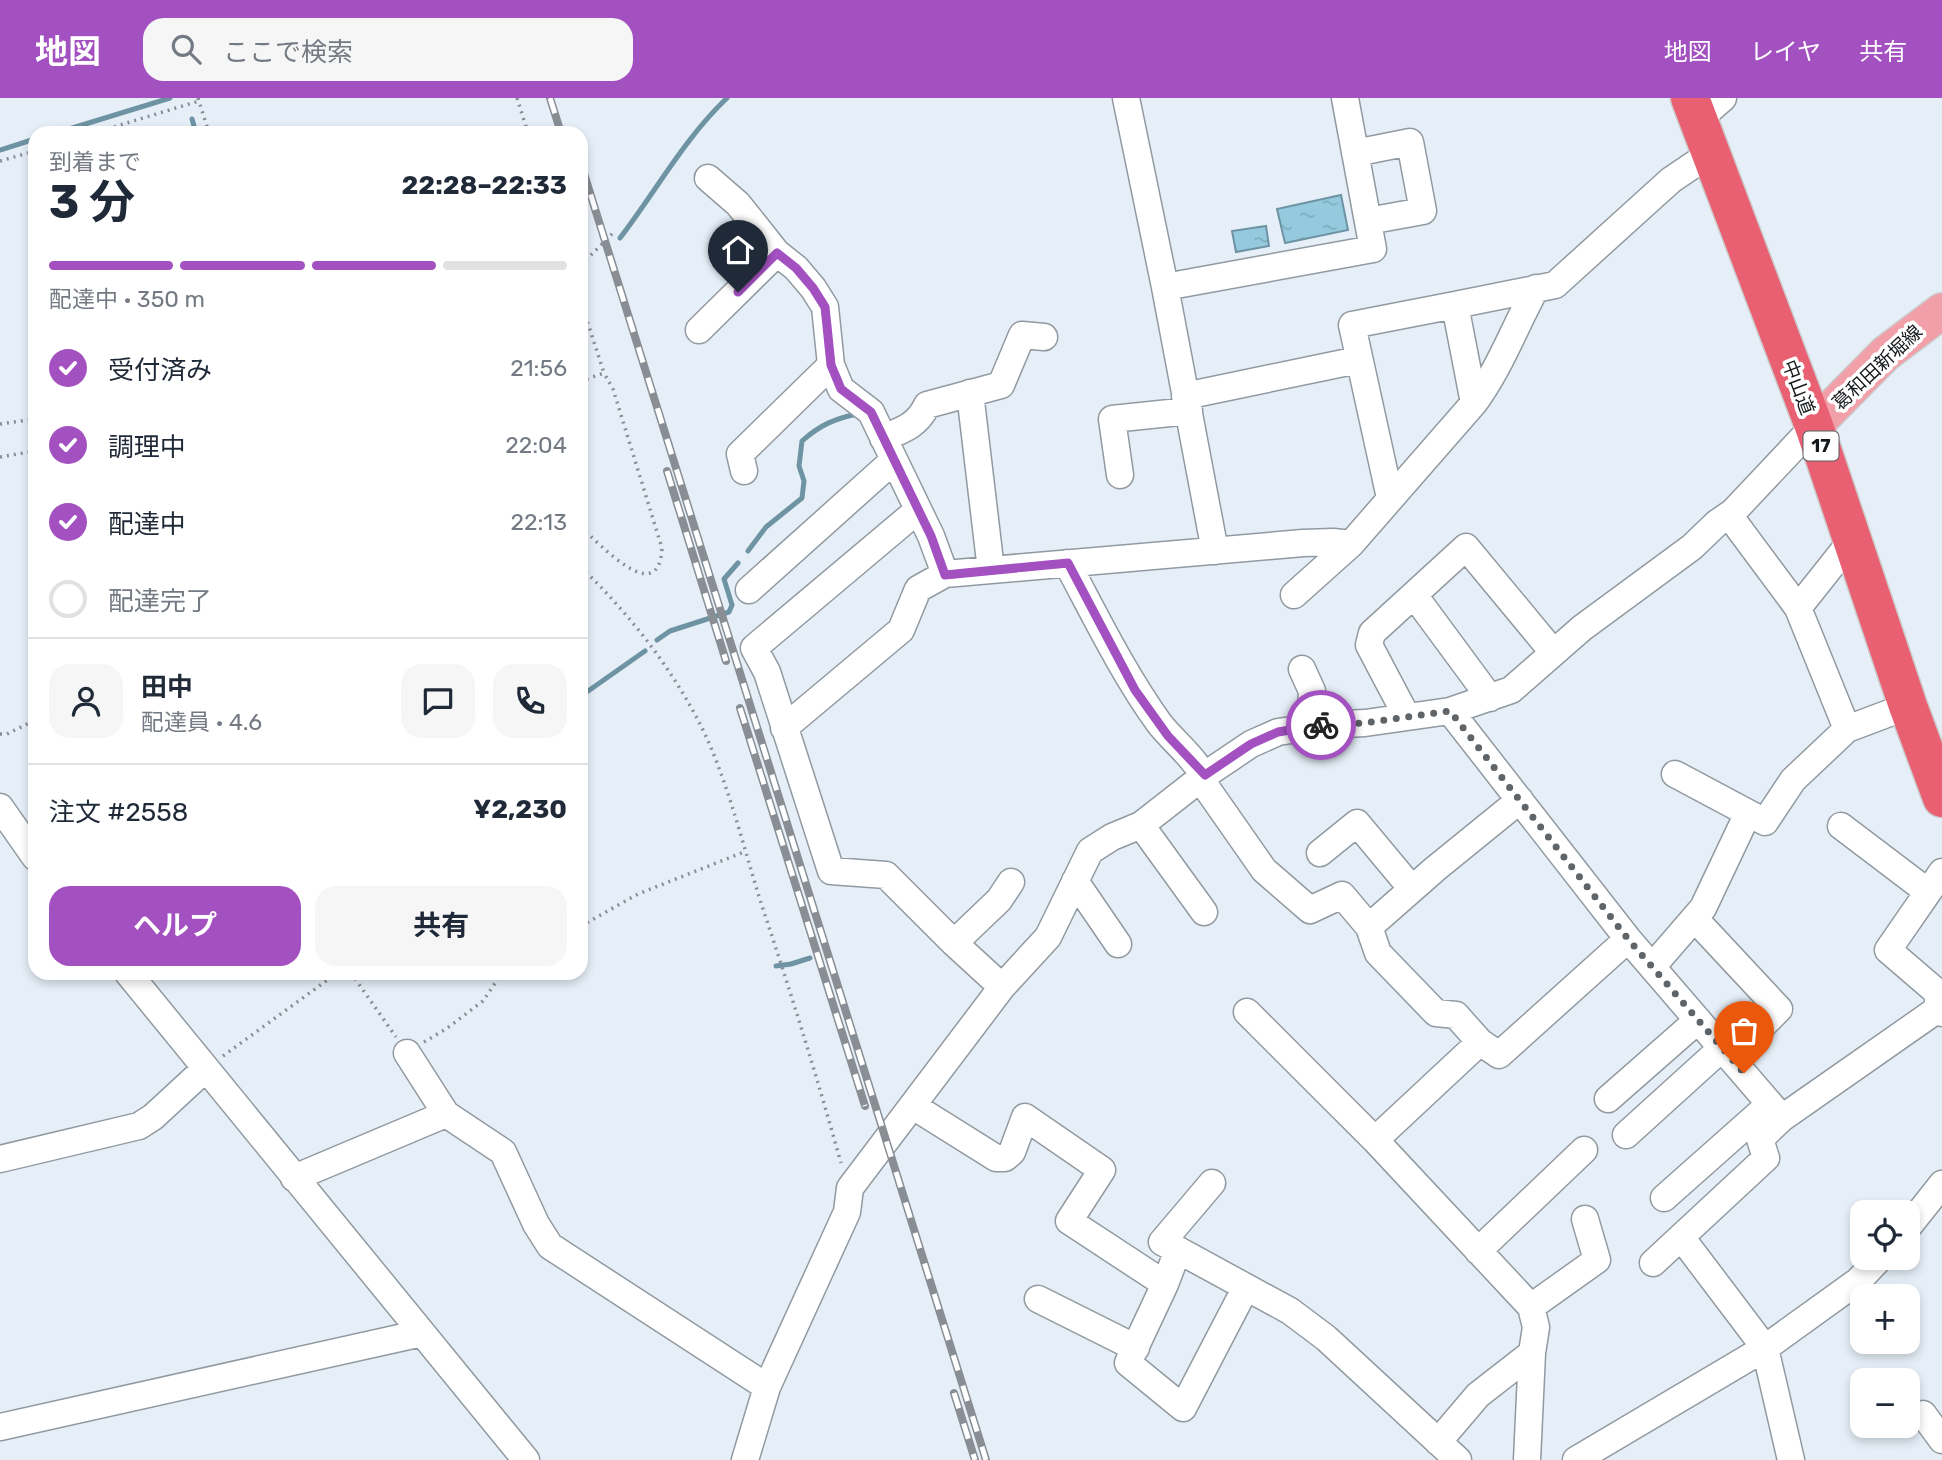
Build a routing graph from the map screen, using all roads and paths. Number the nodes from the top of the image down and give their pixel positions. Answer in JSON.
{"nodes":[{"id":1,"x":517,"y":98,"type":"edge"},
{"id":2,"x":1126,"y":98,"type":"edge"},
{"id":3,"x":1345,"y":98,"type":"edge"},
{"id":4,"x":199,"y":100,"type":"edge"},
{"id":5,"x":1706,"y":117,"type":"edge"},
{"id":6,"x":116,"y":126,"type":"edge"},
{"id":7,"x":207,"y":126,"type":"edge"},
{"id":8,"x":526,"y":126,"type":"edge"},
{"id":9,"x":28,"y":153,"type":"edge"},
{"id":10,"x":1355,"y":153,"type":"junction"},
{"id":11,"x":0,"y":161,"type":"edge"},
{"id":12,"x":708,"y":178,"type":"dead end"},
{"id":13,"x":1368,"y":220,"type":"junction"},
{"id":14,"x":614,"y":232,"type":"dead end"},
{"id":15,"x":777,"y":253,"type":"junction"},
{"id":16,"x":588,"y":258,"type":"edge"},
{"id":17,"x":1165,"y":287,"type":"junction"},
{"id":18,"x":1536,"y":288,"type":"junction"},
{"id":19,"x":1455,"y":305,"type":"junction"},
{"id":20,"x":1942,"y":311,"type":"edge"},
{"id":21,"x":588,"y":324,"type":"edge"},
{"id":22,"x":699,"y":330,"type":"dead end"},
{"id":23,"x":1044,"y":337,"type":"dead end"},
{"id":24,"x":1358,"y":360,"type":"junction"},
{"id":25,"x":831,"y":365,"type":"junction"},
{"id":26,"x":604,"y":373,"type":"junction"},
{"id":27,"x":588,"y":379,"type":"edge"},
{"id":28,"x":970,"y":393,"type":"junction"},
{"id":29,"x":1187,"y":403,"type":"junction"},
{"id":30,"x":1474,"y":403,"type":"junction"},
{"id":31,"x":28,"y":420,"type":"edge"},
{"id":32,"x":0,"y":425,"type":"edge"},
{"id":33,"x":1814,"y":426,"type":"junction"},
{"id":34,"x":889,"y":449,"type":"junction"},
{"id":35,"x":28,"y":452,"type":"edge"},
{"id":36,"x":0,"y":457,"type":"edge"},
{"id":37,"x":744,"y":471,"type":"dead end"},
{"id":38,"x":1120,"y":475,"type":"dead end"},
{"id":39,"x":1390,"y":498,"type":"junction"},
{"id":40,"x":918,"y":510,"type":"junction"},
{"id":41,"x":1728,"y":515,"type":"junction"},
{"id":42,"x":588,"y":533,"type":"edge"},
{"id":43,"x":1852,"y":540,"type":"junction"},
{"id":44,"x":1351,"y":544,"type":"junction"},
{"id":45,"x":1215,"y":551,"type":"junction"},
{"id":46,"x":1068,"y":563,"type":"junction"},
{"id":47,"x":991,"y":570,"type":"junction"},
{"id":48,"x":588,"y":574,"type":"edge"},
{"id":49,"x":945,"y":575,"type":"junction"},
{"id":50,"x":749,"y":590,"type":"dead end"},
{"id":51,"x":1294,"y":594,"type":"dead end"},
{"id":52,"x":1415,"y":595,"type":"junction"},
{"id":53,"x":1798,"y":607,"type":"junction"},
{"id":54,"x":1553,"y":652,"type":"junction"},
{"id":55,"x":1301,"y":669,"type":"dead end"},
{"id":56,"x":1489,"y":698,"type":"junction"},
{"id":57,"x":1908,"y":706,"type":"junction"},
{"id":58,"x":1450,"y":711,"type":"junction"},
{"id":59,"x":1407,"y":717,"type":"junction"},
{"id":60,"x":28,"y":724,"type":"edge"},
{"id":61,"x":1310,"y":727,"type":"junction"},
{"id":62,"x":784,"y":728,"type":"junction"},
{"id":63,"x":1847,"y":729,"type":"junction"},
{"id":64,"x":0,"y":734,"type":"edge"},
{"id":65,"x":1675,"y":774,"type":"dead end"},
{"id":66,"x":1205,"y":775,"type":"junction"},
{"id":67,"x":1942,"y":798,"type":"edge"},
{"id":68,"x":1520,"y":800,"type":"junction"},
{"id":69,"x":0,"y":807,"type":"edge"},
{"id":70,"x":1748,"y":813,"type":"junction"},
{"id":71,"x":1142,"y":825,"type":"junction"},
{"id":72,"x":1840,"y":826,"type":"dead end"},
{"id":73,"x":28,"y":847,"type":"edge"},
{"id":74,"x":744,"y":852,"type":"junction"},
{"id":75,"x":1320,"y":853,"type":"dead end"},
{"id":76,"x":1011,"y":881,"type":"dead end"},
{"id":77,"x":1075,"y":881,"type":"junction"},
{"id":78,"x":1935,"y":882,"type":"edge"},
{"id":79,"x":1412,"y":889,"type":"junction"},
{"id":80,"x":1205,"y":912,"type":"dead end"},
{"id":81,"x":1695,"y":919,"type":"junction"},
{"id":82,"x":588,"y":922,"type":"edge"},
{"id":83,"x":1369,"y":927,"type":"junction"},
{"id":84,"x":1628,"y":939,"type":"junction"},
{"id":85,"x":954,"y":943,"type":"junction"},
{"id":86,"x":1118,"y":944,"type":"dead end"},
{"id":87,"x":1653,"y":968,"type":"junction"},
{"id":88,"x":134,"y":980,"type":"edge"},
{"id":89,"x":327,"y":980,"type":"edge"},
{"id":90,"x":356,"y":980,"type":"edge"},
{"id":91,"x":497,"y":980,"type":"edge"},
{"id":92,"x":1002,"y":987,"type":"junction"},
{"id":93,"x":1940,"y":1011,"type":"edge"},
{"id":94,"x":1247,"y":1012,"type":"dead end"},
{"id":95,"x":1698,"y":1020,"type":"junction"},
{"id":96,"x":1480,"y":1042,"type":"junction"},
{"id":97,"x":407,"y":1053,"type":"junction"},
{"id":98,"x":1726,"y":1053,"type":"junction"},
{"id":99,"x":205,"y":1069,"type":"junction"},
{"id":100,"x":1608,"y":1099,"type":"dead end"},
{"id":101,"x":913,"y":1106,"type":"junction"},
{"id":102,"x":1776,"y":1111,"type":"junction"},
{"id":103,"x":446,"y":1114,"type":"junction"},
{"id":104,"x":1626,"y":1135,"type":"dead end"},
{"id":105,"x":1375,"y":1140,"type":"junction"},
{"id":106,"x":1584,"y":1150,"type":"dead end"},
{"id":107,"x":0,"y":1159,"type":"edge"},
{"id":108,"x":294,"y":1178,"type":"junction"},
{"id":109,"x":1212,"y":1183,"type":"dead end"},
{"id":110,"x":1942,"y":1184,"type":"edge"},
{"id":111,"x":850,"y":1188,"type":"junction"},
{"id":112,"x":1664,"y":1198,"type":"dead end"},
{"id":113,"x":1920,"y":1212,"type":"edge"},
{"id":114,"x":1585,"y":1219,"type":"dead end"},
{"id":115,"x":1681,"y":1237,"type":"junction"},
{"id":116,"x":1178,"y":1250,"type":"junction"},
{"id":117,"x":1478,"y":1251,"type":"junction"},
{"id":118,"x":1653,"y":1263,"type":"dead end"},
{"id":119,"x":1869,"y":1270,"type":"edge"},
{"id":120,"x":1165,"y":1284,"type":"junction"},
{"id":121,"x":1246,"y":1287,"type":"junction"},
{"id":122,"x":1038,"y":1299,"type":"dead end"},
{"id":123,"x":1531,"y":1307,"type":"junction"},
{"id":124,"x":422,"y":1334,"type":"junction"},
{"id":125,"x":1136,"y":1348,"type":"junction"},
{"id":126,"x":1765,"y":1348,"type":"junction"},
{"id":127,"x":1532,"y":1353,"type":"junction"},
{"id":128,"x":767,"y":1387,"type":"junction"},
{"id":129,"x":1923,"y":1414,"type":"dead end"},
{"id":130,"x":0,"y":1427,"type":"edge"},
{"id":131,"x":1942,"y":1440,"type":"edge"},
{"id":132,"x":1438,"y":1442,"type":"junction"},
{"id":133,"x":1579,"y":1459,"type":"edge"},
{"id":134,"x":526,"y":1460,"type":"edge"},
{"id":135,"x":745,"y":1460,"type":"edge"},
{"id":136,"x":1458,"y":1460,"type":"edge"},
{"id":137,"x":1527,"y":1460,"type":"edge"},
{"id":138,"x":1791,"y":1460,"type":"edge"}],
"edges":[{"from":1,"to":8,"type":"path"},
{"from":2,"to":17,"type":"street"},
{"from":3,"to":10,"type":"street"},
{"from":4,"to":6,"type":"path"},
{"from":4,"to":7,"type":"path"},
{"from":5,"to":18,"type":"street"},
{"from":5,"to":33,"type":"highway","name":"中山道","number":"17"},
{"from":9,"to":11,"type":"path"},
{"from":10,"to":13,"type":"street"},
{"from":10,"to":13,"type":"street"},
{"from":12,"to":15,"type":"street"},
{"from":13,"to":17,"type":"street"},
{"from":14,"to":16,"type":"path"},
{"from":15,"to":22,"type":"street"},
{"from":15,"to":25,"type":"street"},
{"from":17,"to":29,"type":"street"},
{"from":18,"to":19,"type":"street"},
{"from":18,"to":30,"type":"street"},
{"from":19,"to":24,"type":"street"},
{"from":19,"to":30,"type":"street"},
{"from":20,"to":33,"type":"main road","name":"葛和田新堀線"},
{"from":21,"to":26,"type":"path"},
{"from":23,"to":28,"type":"street"},
{"from":24,"to":29,"type":"street"},
{"from":24,"to":39,"type":"street"},
{"from":25,"to":34,"type":"street"},
{"from":25,"to":37,"type":"street"},
{"from":26,"to":27,"type":"path"},
{"from":26,"to":42,"type":"path"},
{"from":28,"to":34,"type":"street"},
{"from":28,"to":47,"type":"street"},
{"from":29,"to":38,"type":"street"},
{"from":29,"to":45,"type":"street"},
{"from":30,"to":39,"type":"street"},
{"from":31,"to":32,"type":"path"},
{"from":33,"to":41,"type":"street"},
{"from":33,"to":43,"type":"highway","name":"中山道","number":"17"},
{"from":34,"to":40,"type":"street"},
{"from":34,"to":50,"type":"street"},
{"from":35,"to":36,"type":"path"},
{"from":39,"to":44,"type":"street"},
{"from":40,"to":49,"type":"street"},
{"from":40,"to":62,"type":"street"},
{"from":41,"to":53,"type":"street"},
{"from":41,"to":54,"type":"street"},
{"from":43,"to":53,"type":"street"},
{"from":43,"to":57,"type":"highway","name":"中山道","number":"17"},
{"from":44,"to":45,"type":"street"},
{"from":44,"to":51,"type":"street"},
{"from":45,"to":46,"type":"street"},
{"from":46,"to":47,"type":"street"},
{"from":46,"to":66,"type":"street"},
{"from":47,"to":49,"type":"street"},
{"from":48,"to":74,"type":"path"},
{"from":49,"to":62,"type":"street"},
{"from":52,"to":54,"type":"street"},
{"from":52,"to":56,"type":"street"},
{"from":52,"to":59,"type":"street"},
{"from":53,"to":63,"type":"street"},
{"from":54,"to":56,"type":"street"},
{"from":55,"to":61,"type":"street"},
{"from":56,"to":58,"type":"street"},
{"from":57,"to":63,"type":"street"},
{"from":57,"to":67,"type":"highway","name":"中山道","number":"17"},
{"from":58,"to":59,"type":"street"},
{"from":58,"to":68,"type":"street"},
{"from":59,"to":61,"type":"street"},
{"from":60,"to":64,"type":"path"},
{"from":61,"to":66,"type":"street"},
{"from":62,"to":85,"type":"street"},
{"from":63,"to":70,"type":"street"},
{"from":65,"to":70,"type":"street"},
{"from":66,"to":71,"type":"street"},
{"from":66,"to":83,"type":"street"},
{"from":68,"to":79,"type":"street"},
{"from":68,"to":84,"type":"street"},
{"from":69,"to":73,"type":"street"},
{"from":70,"to":81,"type":"street"},
{"from":71,"to":77,"type":"street"},
{"from":71,"to":80,"type":"street"},
{"from":72,"to":78,"type":"street"},
{"from":74,"to":82,"type":"path"},
{"from":74,"to":111,"type":"path"},
{"from":75,"to":79,"type":"street"},
{"from":76,"to":85,"type":"street"},
{"from":77,"to":86,"type":"street"},
{"from":77,"to":92,"type":"street"},
{"from":78,"to":93,"type":"street"},
{"from":79,"to":83,"type":"street"},
{"from":81,"to":87,"type":"street"},
{"from":81,"to":98,"type":"street"},
{"from":83,"to":96,"type":"street"},
{"from":84,"to":87,"type":"street"},
{"from":84,"to":96,"type":"street"},
{"from":85,"to":92,"type":"street"},
{"from":87,"to":95,"type":"street"},
{"from":88,"to":99,"type":"street"},
{"from":89,"to":99,"type":"path"},
{"from":90,"to":97,"type":"path"},
{"from":91,"to":97,"type":"path"},
{"from":92,"to":101,"type":"street"},
{"from":93,"to":102,"type":"street"},
{"from":94,"to":105,"type":"street"},
{"from":95,"to":98,"type":"street"},
{"from":95,"to":100,"type":"street"},
{"from":96,"to":105,"type":"street"},
{"from":97,"to":103,"type":"street"},
{"from":98,"to":102,"type":"street"},
{"from":98,"to":104,"type":"street"},
{"from":99,"to":107,"type":"street"},
{"from":99,"to":108,"type":"street"},
{"from":101,"to":111,"type":"street"},
{"from":101,"to":120,"type":"street"},
{"from":102,"to":112,"type":"street"},
{"from":102,"to":115,"type":"street"},
{"from":103,"to":108,"type":"street"},
{"from":103,"to":128,"type":"street"},
{"from":105,"to":117,"type":"street"},
{"from":106,"to":117,"type":"street"},
{"from":108,"to":124,"type":"street"},
{"from":109,"to":116,"type":"street"},
{"from":110,"to":113,"type":"street"},
{"from":111,"to":128,"type":"street"},
{"from":114,"to":123,"type":"street"},
{"from":115,"to":118,"type":"street"},
{"from":115,"to":126,"type":"street"},
{"from":116,"to":120,"type":"street"},
{"from":116,"to":121,"type":"street"},
{"from":117,"to":123,"type":"street"},
{"from":119,"to":126,"type":"street"},
{"from":120,"to":125,"type":"street"},
{"from":121,"to":125,"type":"street"},
{"from":121,"to":132,"type":"street"},
{"from":122,"to":125,"type":"street"},
{"from":123,"to":127,"type":"street"},
{"from":124,"to":130,"type":"street"},
{"from":124,"to":134,"type":"street"},
{"from":126,"to":133,"type":"street"},
{"from":126,"to":138,"type":"street"},
{"from":127,"to":132,"type":"street"},
{"from":127,"to":137,"type":"street"},
{"from":128,"to":135,"type":"street"},
{"from":129,"to":131,"type":"street"},
{"from":132,"to":136,"type":"street"}]}
